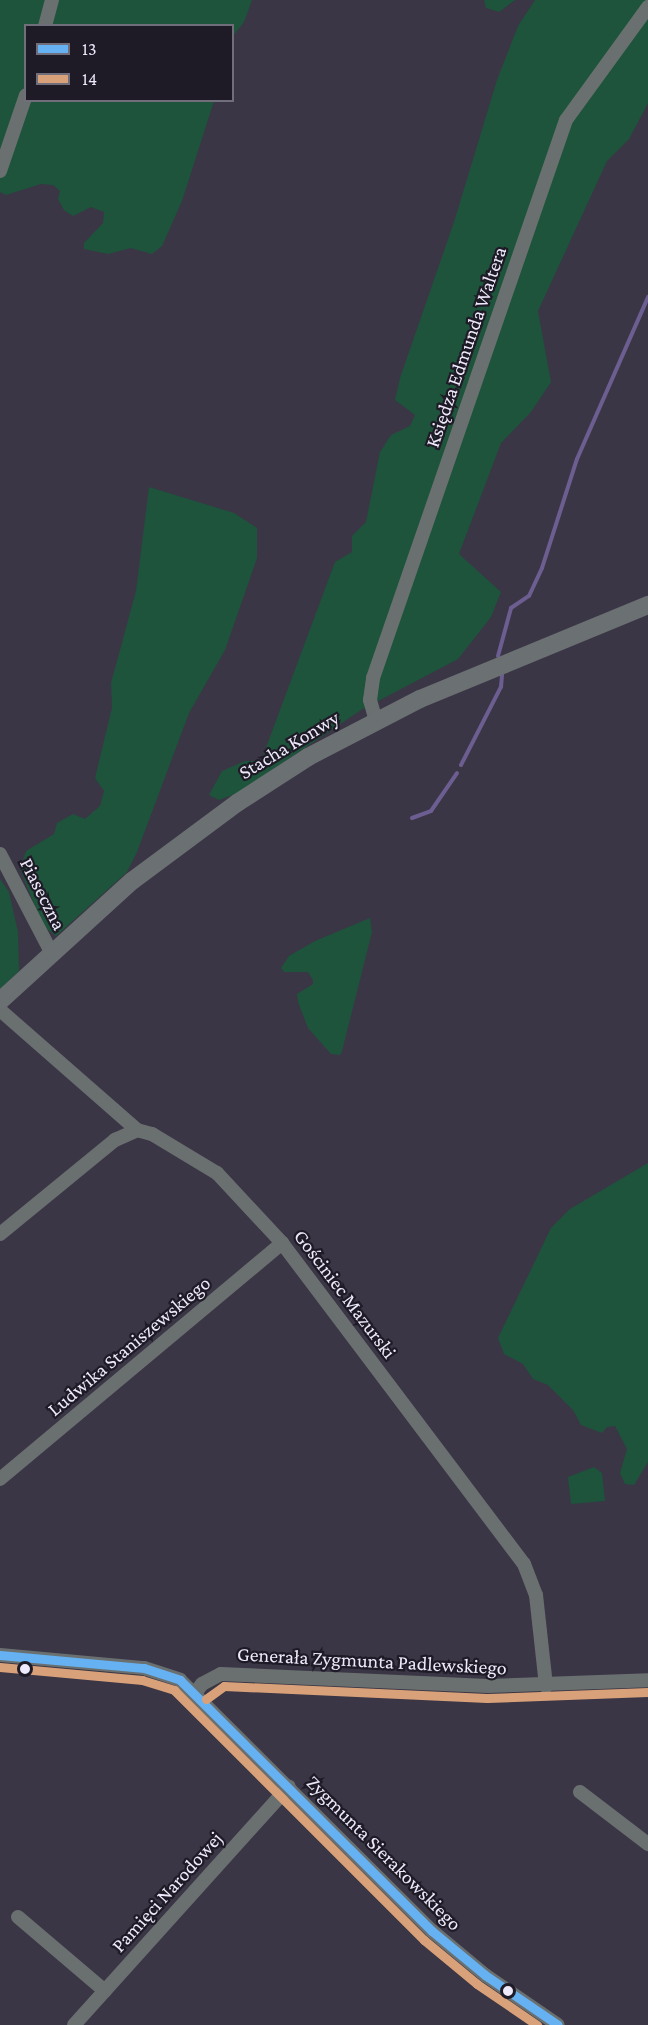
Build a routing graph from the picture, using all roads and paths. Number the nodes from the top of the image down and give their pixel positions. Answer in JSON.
{"nodes":[{"id":1,"x":52,"y":0,"type":"edge"},
{"id":2,"x":648,"y":7,"type":"edge"},
{"id":3,"x":46,"y":24,"type":"edge"},
{"id":4,"x":24,"y":101,"type":"edge"},
{"id":5,"x":0,"y":171,"type":"edge"},
{"id":6,"x":648,"y":605,"type":"edge"},
{"id":7,"x":376,"y":720,"type":"junction"},
{"id":8,"x":0,"y":854,"type":"edge"},
{"id":9,"x":51,"y":952,"type":"junction"},
{"id":10,"x":0,"y":1000,"type":"edge"},
{"id":11,"x":0,"y":1010,"type":"edge"},
{"id":12,"x":137,"y":1130,"type":"junction"},
{"id":13,"x":0,"y":1234,"type":"edge"},
{"id":14,"x":282,"y":1243,"type":"junction"},
{"id":15,"x":0,"y":1479,"type":"edge"},
{"id":16,"x":0,"y":1655,"type":"edge"},
{"id":17,"x":648,"y":1680,"type":"edge"},
{"id":18,"x":546,"y":1686,"type":"junction"},
{"id":19,"x":196,"y":1692,"type":"junction"},
{"id":20,"x":289,"y":1786,"type":"junction"},
{"id":21,"x":580,"y":1792,"type":"dead end"},
{"id":22,"x":648,"y":1844,"type":"edge"},
{"id":23,"x":18,"y":1917,"type":"dead end"},
{"id":24,"x":105,"y":1991,"type":"junction"},
{"id":25,"x":74,"y":2025,"type":"edge"},
{"id":26,"x":558,"y":2025,"type":"edge"}],
"edges":[{"from":1,"to":3,"type":"street"},
{"from":2,"to":7,"type":"street","name":"Księdza Edmunda Waltera"},
{"from":4,"to":5,"type":"street"},
{"from":6,"to":7,"type":"main road","name":"Stacha Konwy"},
{"from":7,"to":9,"type":"main road","name":"Stacha Konwy"},
{"from":8,"to":9,"type":"street","name":"Piaseczna"},
{"from":9,"to":10,"type":"main road","name":"Stacha Konwy"},
{"from":11,"to":12,"type":"street","name":"Gościniec Mazurski"},
{"from":12,"to":13,"type":"street"},
{"from":12,"to":14,"type":"street","name":"Gościniec Mazurski"},
{"from":14,"to":15,"type":"street","name":"Ludwika Staniszewskiego"},
{"from":14,"to":18,"type":"street","name":"Gościniec Mazurski"},
{"from":16,"to":19,"type":"street"},
{"from":17,"to":18,"type":"street","name":"Generała Zygmunta Padlewskiego"},
{"from":18,"to":19,"type":"street","name":"Generała Zygmunta Padlewskiego"},
{"from":19,"to":20,"type":"street","name":"Zygmunta Sierakowskiego"},
{"from":20,"to":24,"type":"street","name":"Pamięci Narodowej"},
{"from":20,"to":26,"type":"street","name":"Zygmunta Sierakowskiego"},
{"from":21,"to":22,"type":"street"},
{"from":23,"to":24,"type":"street"},
{"from":24,"to":25,"type":"street","name":"Pamięci Narodowej"}]}
